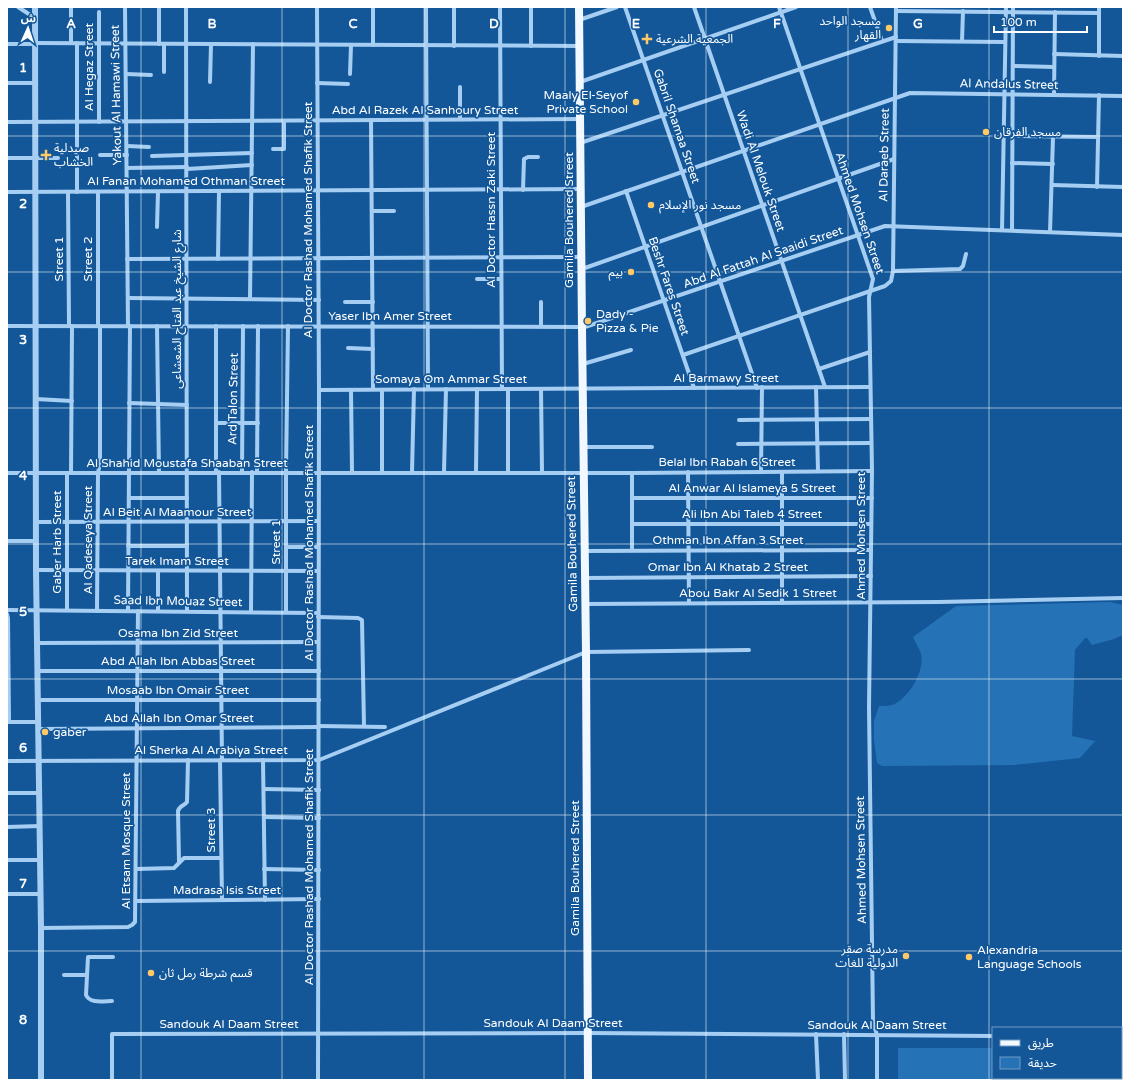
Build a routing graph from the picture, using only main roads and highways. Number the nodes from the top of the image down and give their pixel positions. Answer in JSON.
{"nodes":[{"id":1,"x":579,"y":7,"type":"edge"},
{"id":2,"x":588,"y":1080,"type":"edge"}],
"edges":[{"from":1,"to":2,"type":"main road","name":"Gamila Bouhered Street"}]}
